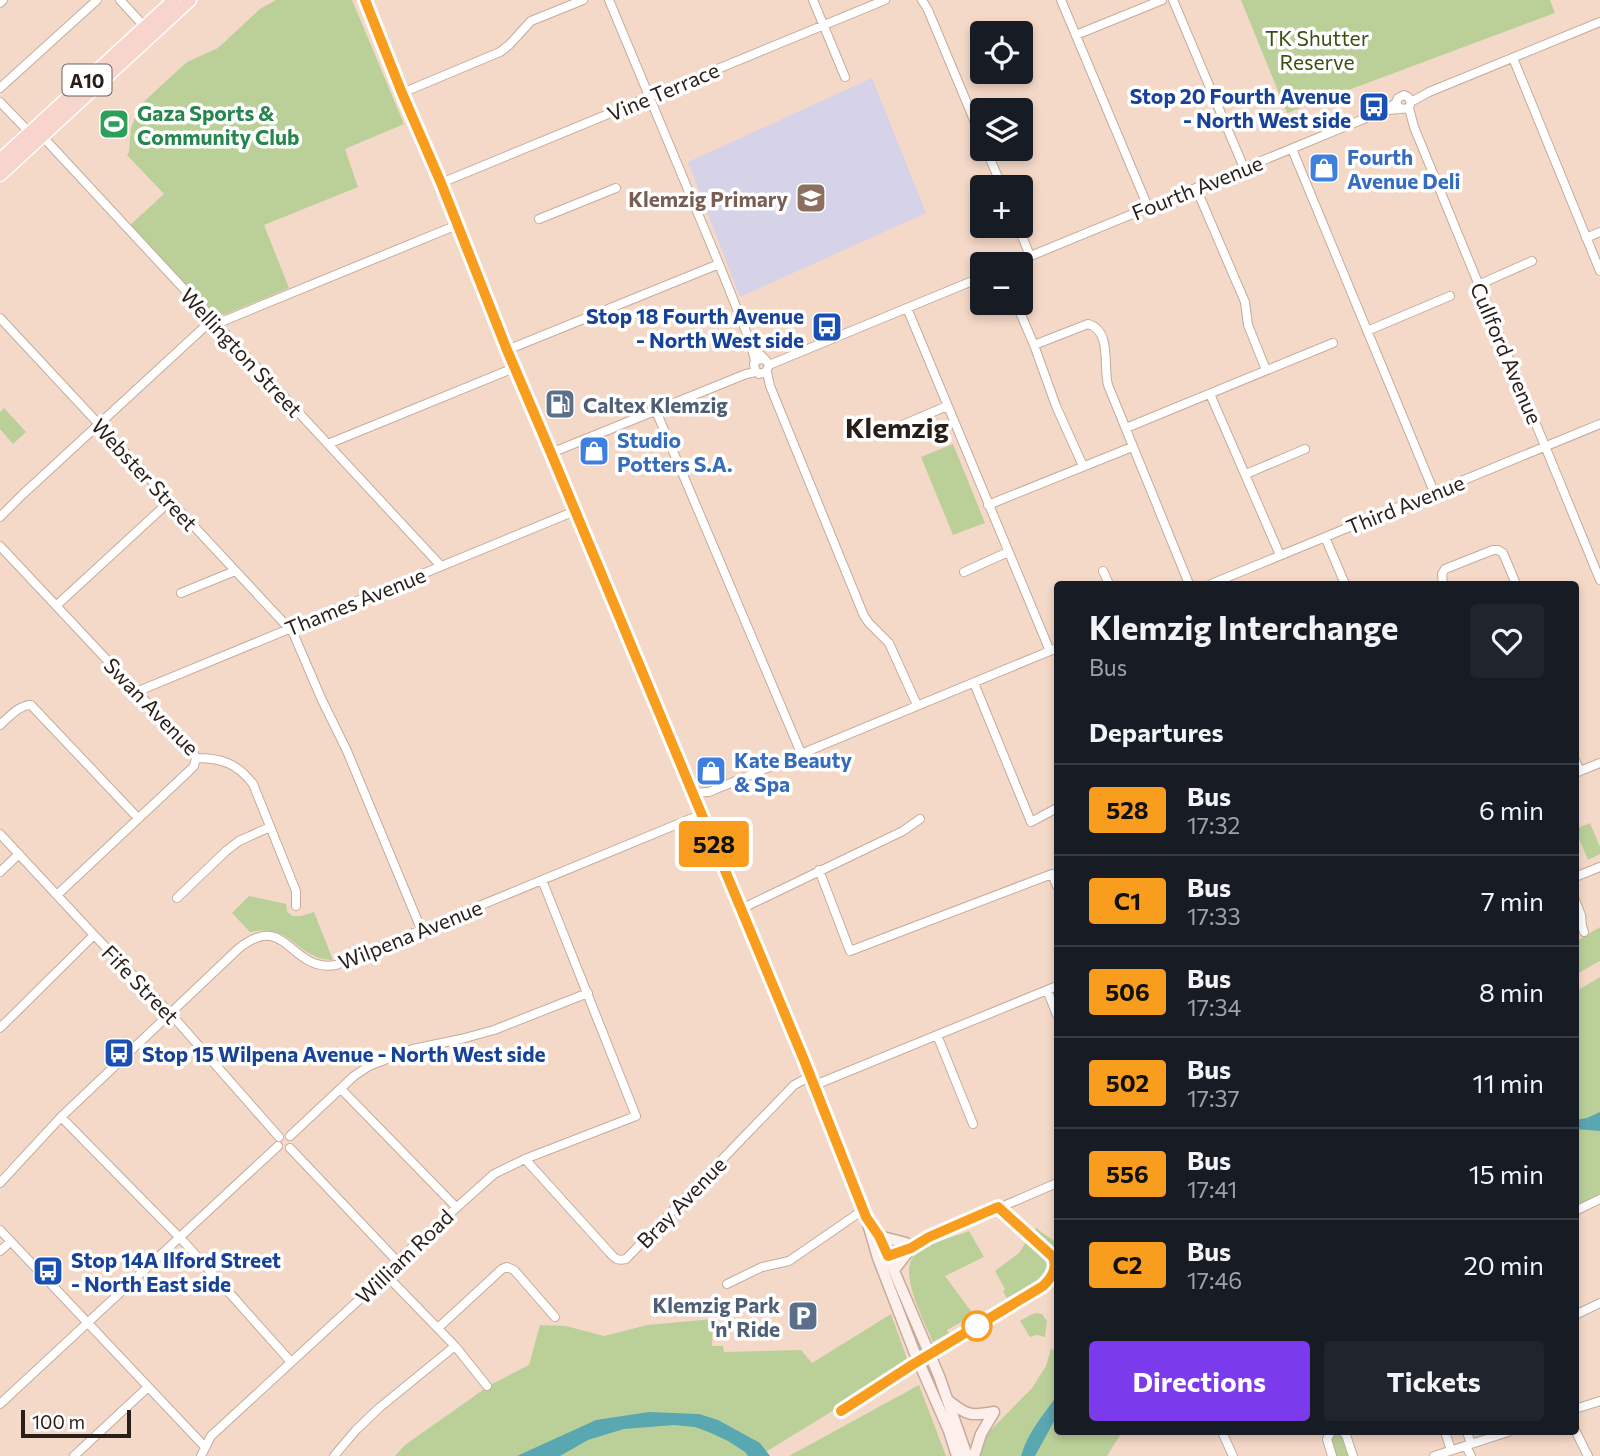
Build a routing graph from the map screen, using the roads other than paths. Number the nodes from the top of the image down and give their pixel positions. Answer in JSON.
{"nodes":[{"id":1,"x":97,"y":0,"type":"edge"},
{"id":2,"x":120,"y":0,"type":"edge"},
{"id":3,"x":174,"y":0,"type":"edge"},
{"id":4,"x":190,"y":0,"type":"edge"},
{"id":5,"x":365,"y":0,"type":"edge"},
{"id":6,"x":583,"y":0,"type":"edge"},
{"id":7,"x":609,"y":0,"type":"edge"},
{"id":8,"x":813,"y":0,"type":"edge"},
{"id":9,"x":886,"y":0,"type":"edge"},
{"id":10,"x":924,"y":0,"type":"edge"},
{"id":11,"x":1061,"y":0,"type":"edge"},
{"id":12,"x":1162,"y":0,"type":"edge"},
{"id":13,"x":1173,"y":0,"type":"edge"},
{"id":14,"x":1600,"y":22,"type":"edge"},
{"id":15,"x":824,"y":24,"type":"junction"},
{"id":16,"x":149,"y":31,"type":"junction"},
{"id":17,"x":1076,"y":35,"type":"junction"},
{"id":18,"x":1513,"y":58,"type":"junction"},
{"id":19,"x":845,"y":77,"type":"dead end"},
{"id":20,"x":0,"y":88,"type":"edge"},
{"id":21,"x":402,"y":93,"type":"junction"},
{"id":22,"x":648,"y":97,"type":"junction"},
{"id":23,"x":0,"y":102,"type":"edge"},
{"id":24,"x":1405,"y":105,"type":"junction"},
{"id":25,"x":970,"y":110,"type":"edge"},
{"id":26,"x":30,"y":133,"type":"junction"},
{"id":27,"x":43,"y":137,"type":"junction"},
{"id":28,"x":1292,"y":149,"type":"junction"},
{"id":29,"x":0,"y":160,"type":"edge"},
{"id":30,"x":1244,"y":168,"type":"junction"},
{"id":31,"x":0,"y":175,"type":"edge"},
{"id":32,"x":441,"y":183,"type":"junction"},
{"id":33,"x":616,"y":188,"type":"dead end"},
{"id":34,"x":1196,"y":188,"type":"junction"},
{"id":35,"x":1148,"y":207,"type":"junction"},
{"id":36,"x":539,"y":219,"type":"dead end"},
{"id":37,"x":457,"y":225,"type":"junction"},
{"id":38,"x":1600,"y":232,"type":"edge"},
{"id":39,"x":1586,"y":238,"type":"junction"},
{"id":40,"x":1033,"y":255,"type":"edge"},
{"id":41,"x":1532,"y":261,"type":"dead end"},
{"id":42,"x":719,"y":264,"type":"junction"},
{"id":43,"x":1600,"y":271,"type":"edge"},
{"id":44,"x":970,"y":282,"type":"edge"},
{"id":45,"x":1478,"y":285,"type":"junction"},
{"id":46,"x":1450,"y":296,"type":"dead end"},
{"id":47,"x":907,"y":308,"type":"junction"},
{"id":48,"x":1021,"y":315,"type":"edge"},
{"id":49,"x":0,"y":318,"type":"edge"},
{"id":50,"x":214,"y":322,"type":"junction"},
{"id":51,"x":1367,"y":331,"type":"junction"},
{"id":52,"x":1333,"y":343,"type":"dead end"},
{"id":53,"x":1034,"y":345,"type":"junction"},
{"id":54,"x":507,"y":350,"type":"junction"},
{"id":55,"x":761,"y":366,"type":"junction"},
{"id":56,"x":514,"y":368,"type":"junction"},
{"id":57,"x":1266,"y":370,"type":"junction"},
{"id":58,"x":1210,"y":394,"type":"junction"},
{"id":59,"x":947,"y":407,"type":"junction"},
{"id":60,"x":656,"y":411,"type":"junction"},
{"id":61,"x":99,"y":424,"type":"junction"},
{"id":62,"x":1600,"y":424,"type":"edge"},
{"id":63,"x":900,"y":426,"type":"dead end"},
{"id":64,"x":1125,"y":428,"type":"junction"},
{"id":65,"x":328,"y":444,"type":"junction"},
{"id":66,"x":1546,"y":446,"type":"junction"},
{"id":67,"x":1132,"y":447,"type":"junction"},
{"id":68,"x":1305,"y":449,"type":"dead end"},
{"id":69,"x":551,"y":453,"type":"junction"},
{"id":70,"x":1083,"y":467,"type":"junction"},
{"id":71,"x":1246,"y":474,"type":"junction"},
{"id":72,"x":1434,"y":492,"type":"junction"},
{"id":73,"x":170,"y":501,"type":"junction"},
{"id":74,"x":988,"y":505,"type":"junction"},
{"id":75,"x":575,"y":511,"type":"junction"},
{"id":76,"x":0,"y":517,"type":"edge"},
{"id":77,"x":1325,"y":537,"type":"junction"},
{"id":78,"x":0,"y":546,"type":"edge"},
{"id":79,"x":1008,"y":552,"type":"junction"},
{"id":80,"x":1280,"y":555,"type":"junction"},
{"id":81,"x":441,"y":566,"type":"junction"},
{"id":82,"x":235,"y":571,"type":"junction"},
{"id":83,"x":1103,"y":571,"type":"dead end"},
{"id":84,"x":964,"y":572,"type":"dead end"},
{"id":85,"x":1600,"y":580,"type":"edge"},
{"id":86,"x":1108,"y":581,"type":"edge"},
{"id":87,"x":1188,"y":581,"type":"edge"},
{"id":88,"x":1219,"y":581,"type":"edge"},
{"id":89,"x":1344,"y":581,"type":"edge"},
{"id":90,"x":1443,"y":581,"type":"edge"},
{"id":91,"x":1516,"y":581,"type":"edge"},
{"id":92,"x":181,"y":593,"type":"dead end"},
{"id":93,"x":57,"y":605,"type":"junction"},
{"id":94,"x":291,"y":628,"type":"junction"},
{"id":95,"x":1053,"y":650,"type":"edge"},
{"id":96,"x":974,"y":683,"type":"junction"},
{"id":97,"x":136,"y":692,"type":"junction"},
{"id":98,"x":917,"y":705,"type":"junction"},
{"id":99,"x":0,"y":725,"type":"edge"},
{"id":100,"x":801,"y":753,"type":"junction"},
{"id":101,"x":196,"y":758,"type":"junction"},
{"id":102,"x":1600,"y":762,"type":"edge"},
{"id":103,"x":1579,"y":772,"type":"edge"},
{"id":104,"x":709,"y":792,"type":"junction"},
{"id":105,"x":693,"y":793,"type":"junction"},
{"id":106,"x":700,"y":810,"type":"junction"},
{"id":107,"x":1054,"y":810,"type":"edge"},
{"id":108,"x":138,"y":818,"type":"junction"},
{"id":109,"x":920,"y":819,"type":"dead end"},
{"id":110,"x":270,"y":827,"type":"junction"},
{"id":111,"x":0,"y":834,"type":"edge"},
{"id":112,"x":19,"y":855,"type":"junction"},
{"id":113,"x":1600,"y":867,"type":"edge"},
{"id":114,"x":819,"y":870,"type":"junction"},
{"id":115,"x":0,"y":872,"type":"edge"},
{"id":116,"x":1579,"y":875,"type":"edge"},
{"id":117,"x":1054,"y":879,"type":"edge"},
{"id":118,"x":542,"y":880,"type":"junction"},
{"id":119,"x":57,"y":895,"type":"junction"},
{"id":120,"x":177,"y":898,"type":"dead end"},
{"id":121,"x":296,"y":906,"type":"dead end"},
{"id":122,"x":741,"y":909,"type":"junction"},
{"id":123,"x":1579,"y":910,"type":"edge"},
{"id":124,"x":421,"y":929,"type":"junction"},
{"id":125,"x":1584,"y":933,"type":"dead end"},
{"id":126,"x":94,"y":935,"type":"junction"},
{"id":127,"x":1054,"y":987,"type":"edge"},
{"id":128,"x":1047,"y":990,"type":"junction"},
{"id":129,"x":588,"y":993,"type":"junction"},
{"id":130,"x":1054,"y":1008,"type":"edge"},
{"id":131,"x":170,"y":1013,"type":"junction"},
{"id":132,"x":0,"y":1028,"type":"edge"},
{"id":133,"x":937,"y":1035,"type":"junction"},
{"id":134,"x":813,"y":1081,"type":"junction"},
{"id":135,"x":341,"y":1089,"type":"junction"},
{"id":136,"x":61,"y":1117,"type":"junction"},
{"id":137,"x":973,"y":1124,"type":"dead end"},
{"id":138,"x":290,"y":1136,"type":"junction"},
{"id":139,"x":279,"y":1141,"type":"junction"},
{"id":140,"x":289,"y":1148,"type":"junction"},
{"id":141,"x":525,"y":1159,"type":"junction"},
{"id":142,"x":0,"y":1183,"type":"edge"},
{"id":143,"x":1054,"y":1184,"type":"edge"},
{"id":144,"x":1600,"y":1199,"type":"edge"},
{"id":145,"x":456,"y":1207,"type":"junction"},
{"id":146,"x":1579,"y":1209,"type":"edge"},
{"id":147,"x":865,"y":1214,"type":"junction"},
{"id":148,"x":0,"y":1230,"type":"edge"},
{"id":149,"x":879,"y":1236,"type":"junction"},
{"id":150,"x":179,"y":1237,"type":"junction"},
{"id":151,"x":10,"y":1242,"type":"junction"},
{"id":152,"x":908,"y":1246,"type":"junction"},
{"id":153,"x":0,"y":1251,"type":"edge"},
{"id":154,"x":884,"y":1256,"type":"junction"},
{"id":155,"x":397,"y":1261,"type":"junction"},
{"id":156,"x":894,"y":1270,"type":"junction"},
{"id":157,"x":386,"y":1275,"type":"junction"},
{"id":158,"x":727,"y":1284,"type":"dead end"},
{"id":159,"x":1600,"y":1303,"type":"edge"},
{"id":160,"x":1579,"y":1313,"type":"edge"},
{"id":161,"x":555,"y":1317,"type":"dead end"},
{"id":162,"x":87,"y":1322,"type":"junction"},
{"id":163,"x":438,"y":1328,"type":"junction"},
{"id":164,"x":455,"y":1346,"type":"junction"},
{"id":165,"x":291,"y":1362,"type":"junction"},
{"id":166,"x":487,"y":1386,"type":"dead end"},
{"id":167,"x":148,"y":1387,"type":"junction"},
{"id":168,"x":949,"y":1401,"type":"junction"},
{"id":169,"x":1600,"y":1401,"type":"edge"},
{"id":170,"x":0,"y":1404,"type":"edge"},
{"id":171,"x":1579,"y":1408,"type":"edge"},
{"id":172,"x":955,"y":1435,"type":"junction"},
{"id":173,"x":1223,"y":1435,"type":"edge"},
{"id":174,"x":1329,"y":1435,"type":"edge"},
{"id":175,"x":1346,"y":1435,"type":"edge"},
{"id":176,"x":1446,"y":1435,"type":"edge"},
{"id":177,"x":1467,"y":1435,"type":"edge"},
{"id":178,"x":1499,"y":1435,"type":"edge"},
{"id":179,"x":1578,"y":1435,"type":"edge"},
{"id":180,"x":1468,"y":1445,"type":"junction"},
{"id":181,"x":205,"y":1447,"type":"junction"},
{"id":182,"x":1451,"y":1450,"type":"junction"},
{"id":183,"x":74,"y":1456,"type":"edge"},
{"id":184,"x":201,"y":1456,"type":"edge"},
{"id":185,"x":334,"y":1456,"type":"edge"},
{"id":186,"x":957,"y":1456,"type":"edge"},
{"id":187,"x":967,"y":1456,"type":"edge"},
{"id":188,"x":974,"y":1456,"type":"edge"},
{"id":189,"x":1233,"y":1456,"type":"edge"},
{"id":190,"x":1332,"y":1456,"type":"edge"},
{"id":191,"x":1353,"y":1456,"type":"edge"},
{"id":192,"x":1434,"y":1456,"type":"edge"},
{"id":193,"x":1471,"y":1456,"type":"edge"},
{"id":194,"x":1588,"y":1456,"type":"edge"}],
"edges":[{"from":1,"to":20,"type":"street"},
{"from":2,"to":16,"type":"street"},
{"from":3,"to":16,"type":"highway","number":"A10"},
{"from":4,"to":16,"type":"highway","number":"A10"},
{"from":5,"to":21,"type":"main road"},
{"from":6,"to":21,"type":"street"},
{"from":7,"to":22,"type":"street"},
{"from":8,"to":15,"type":"street"},
{"from":9,"to":15,"type":"street","name":"Vine Terrace"},
{"from":10,"to":25,"type":"street"},
{"from":11,"to":17,"type":"street"},
{"from":12,"to":17,"type":"street"},
{"from":13,"to":30,"type":"street"},
{"from":14,"to":18,"type":"street","name":"Fourth Avenue"},
{"from":15,"to":19,"type":"street"},
{"from":15,"to":22,"type":"street","name":"Vine Terrace"},
{"from":16,"to":26,"type":"highway","number":"A10"},
{"from":16,"to":27,"type":"highway","number":"A10"},
{"from":17,"to":35,"type":"street"},
{"from":18,"to":24,"type":"street","name":"Fourth Avenue"},
{"from":18,"to":39,"type":"street"},
{"from":21,"to":32,"type":"main road"},
{"from":22,"to":32,"type":"street","name":"Vine Terrace"},
{"from":22,"to":42,"type":"street"},
{"from":23,"to":26,"type":"street"},
{"from":24,"to":28,"type":"street","name":"Fourth Avenue"},
{"from":24,"to":45,"type":"street","name":"Cullford Avenue"},
{"from":26,"to":27,"type":"highway"},
{"from":26,"to":29,"type":"highway","number":"A10"},
{"from":27,"to":31,"type":"highway","number":"A10"},
{"from":27,"to":50,"type":"street","name":"Wellington Street"},
{"from":28,"to":30,"type":"street","name":"Fourth Avenue"},
{"from":28,"to":51,"type":"street"},
{"from":30,"to":34,"type":"street","name":"Fourth Avenue"},
{"from":32,"to":37,"type":"main road"},
{"from":33,"to":36,"type":"street"},
{"from":34,"to":35,"type":"street","name":"Fourth Avenue"},
{"from":34,"to":57,"type":"street"},
{"from":35,"to":40,"type":"street","name":"Fourth Avenue"},
{"from":37,"to":50,"type":"street"},
{"from":37,"to":54,"type":"main road"},
{"from":38,"to":39,"type":"street"},
{"from":39,"to":43,"type":"street"},
{"from":41,"to":45,"type":"street"},
{"from":42,"to":54,"type":"street"},
{"from":42,"to":55,"type":"street"},
{"from":44,"to":47,"type":"street"},
{"from":45,"to":66,"type":"street","name":"Cullford Avenue"},
{"from":46,"to":51,"type":"street"},
{"from":47,"to":55,"type":"street"},
{"from":47,"to":59,"type":"street"},
{"from":48,"to":53,"type":"street"},
{"from":49,"to":61,"type":"street","name":"Webster Street"},
{"from":50,"to":61,"type":"street"},
{"from":50,"to":65,"type":"street","name":"Wellington Street"},
{"from":51,"to":72,"type":"street"},
{"from":52,"to":57,"type":"street"},
{"from":53,"to":64,"type":"street"},
{"from":53,"to":70,"type":"street"},
{"from":54,"to":56,"type":"main road"},
{"from":55,"to":60,"type":"street"},
{"from":55,"to":98,"type":"street"},
{"from":56,"to":65,"type":"street"},
{"from":56,"to":69,"type":"main road"},
{"from":57,"to":58,"type":"street"},
{"from":58,"to":64,"type":"street"},
{"from":58,"to":71,"type":"street"},
{"from":59,"to":63,"type":"street"},
{"from":59,"to":74,"type":"street"},
{"from":60,"to":69,"type":"street"},
{"from":60,"to":100,"type":"street"},
{"from":61,"to":73,"type":"street","name":"Webster Street"},
{"from":61,"to":76,"type":"street"},
{"from":62,"to":66,"type":"street","name":"Third Avenue"},
{"from":64,"to":67,"type":"street"},
{"from":65,"to":81,"type":"street","name":"Wellington Street"},
{"from":66,"to":72,"type":"street","name":"Third Avenue"},
{"from":66,"to":85,"type":"street","name":"Cullford Avenue"},
{"from":67,"to":70,"type":"street"},
{"from":67,"to":87,"type":"street"},
{"from":68,"to":71,"type":"street"},
{"from":69,"to":75,"type":"main road"},
{"from":70,"to":74,"type":"street"},
{"from":71,"to":80,"type":"street"},
{"from":72,"to":77,"type":"street","name":"Third Avenue"},
{"from":73,"to":82,"type":"street","name":"Webster Street"},
{"from":73,"to":93,"type":"street"},
{"from":74,"to":79,"type":"street"},
{"from":75,"to":81,"type":"street","name":"Thames Avenue"},
{"from":75,"to":105,"type":"main road"},
{"from":77,"to":80,"type":"street","name":"Third Avenue"},
{"from":77,"to":89,"type":"street"},
{"from":78,"to":93,"type":"street","name":"Swan Avenue"},
{"from":79,"to":84,"type":"street"},
{"from":79,"to":95,"type":"street"},
{"from":80,"to":88,"type":"street","name":"Third Avenue"},
{"from":81,"to":94,"type":"street","name":"Thames Avenue"},
{"from":82,"to":92,"type":"street"},
{"from":82,"to":94,"type":"street","name":"Webster Street"},
{"from":83,"to":86,"type":"street"},
{"from":90,"to":91,"type":"street"},
{"from":93,"to":97,"type":"street","name":"Swan Avenue"},
{"from":94,"to":97,"type":"street","name":"Thames Avenue"},
{"from":94,"to":124,"type":"street"},
{"from":95,"to":96,"type":"street"},
{"from":96,"to":98,"type":"street"},
{"from":96,"to":107,"type":"street"},
{"from":97,"to":101,"type":"street","name":"Swan Avenue"},
{"from":98,"to":100,"type":"street"},
{"from":99,"to":108,"type":"street"},
{"from":100,"to":104,"type":"street"},
{"from":101,"to":108,"type":"street"},
{"from":101,"to":110,"type":"street","name":"Swan Avenue"},
{"from":102,"to":103,"type":"street"},
{"from":104,"to":105,"type":"street"},
{"from":104,"to":106,"type":"street"},
{"from":105,"to":106,"type":"main road"},
{"from":106,"to":118,"type":"street","name":"Wilpena Avenue"},
{"from":106,"to":122,"type":"main road"},
{"from":108,"to":119,"type":"street"},
{"from":109,"to":114,"type":"street"},
{"from":110,"to":120,"type":"street"},
{"from":110,"to":121,"type":"street","name":"Swan Avenue"},
{"from":111,"to":112,"type":"street","name":"Fife Street"},
{"from":112,"to":115,"type":"street"},
{"from":112,"to":119,"type":"street","name":"Fife Street"},
{"from":113,"to":116,"type":"street"},
{"from":114,"to":117,"type":"street"},
{"from":114,"to":122,"type":"street"},
{"from":118,"to":124,"type":"street","name":"Wilpena Avenue"},
{"from":118,"to":129,"type":"street"},
{"from":119,"to":126,"type":"street","name":"Fife Street"},
{"from":122,"to":134,"type":"main road"},
{"from":123,"to":125,"type":"street"},
{"from":124,"to":131,"type":"street","name":"Wilpena Avenue"},
{"from":126,"to":131,"type":"street","name":"Fife Street"},
{"from":126,"to":132,"type":"street"},
{"from":127,"to":128,"type":"street","name":"Bray Avenue"},
{"from":128,"to":130,"type":"street"},
{"from":128,"to":133,"type":"street","name":"Bray Avenue"},
{"from":129,"to":135,"type":"street"},
{"from":129,"to":141,"type":"street","name":"William Road"},
{"from":131,"to":136,"type":"street","name":"Wilpena Avenue"},
{"from":131,"to":139,"type":"street","name":"Fife Street"},
{"from":133,"to":134,"type":"street","name":"Bray Avenue"},
{"from":133,"to":137,"type":"street"},
{"from":134,"to":141,"type":"street","name":"Bray Avenue"},
{"from":134,"to":147,"type":"main road"},
{"from":135,"to":138,"type":"street"},
{"from":135,"to":145,"type":"street"},
{"from":136,"to":142,"type":"street","name":"Wilpena Avenue"},
{"from":136,"to":150,"type":"street"},
{"from":138,"to":139,"type":"street"},
{"from":138,"to":140,"type":"street"},
{"from":139,"to":140,"type":"street"},
{"from":139,"to":150,"type":"street"},
{"from":140,"to":155,"type":"street"},
{"from":141,"to":145,"type":"street","name":"William Road"},
{"from":143,"to":152,"type":"street"},
{"from":144,"to":146,"type":"street"},
{"from":145,"to":155,"type":"street","name":"William Road"},
{"from":147,"to":149,"type":"main road"},
{"from":147,"to":154,"type":"main road"},
{"from":147,"to":158,"type":"street"},
{"from":148,"to":151,"type":"street"},
{"from":149,"to":152,"type":"main road"},
{"from":149,"to":154,"type":"main road"},
{"from":150,"to":162,"type":"street"},
{"from":150,"to":165,"type":"street"},
{"from":151,"to":153,"type":"street"},
{"from":151,"to":162,"type":"street"},
{"from":152,"to":154,"type":"street"},
{"from":152,"to":156,"type":"main road"},
{"from":154,"to":156,"type":"main road"},
{"from":154,"to":172,"type":"main road"},
{"from":155,"to":157,"type":"street","name":"William Road"},
{"from":156,"to":168,"type":"main road"},
{"from":157,"to":163,"type":"street"},
{"from":157,"to":165,"type":"street","name":"William Road"},
{"from":159,"to":160,"type":"street"},
{"from":161,"to":163,"type":"street"},
{"from":162,"to":167,"type":"street"},
{"from":162,"to":170,"type":"street"},
{"from":163,"to":164,"type":"street"},
{"from":164,"to":166,"type":"street"},
{"from":164,"to":185,"type":"street"},
{"from":165,"to":181,"type":"street","name":"William Road"},
{"from":167,"to":181,"type":"street"},
{"from":167,"to":183,"type":"street"},
{"from":168,"to":172,"type":"main road"},
{"from":168,"to":188,"type":"main road"},
{"from":169,"to":171,"type":"street"},
{"from":172,"to":186,"type":"main road"},
{"from":172,"to":187,"type":"main road"},
{"from":173,"to":189,"type":"street"},
{"from":174,"to":190,"type":"street"},
{"from":175,"to":191,"type":"street"},
{"from":176,"to":182,"type":"street"},
{"from":177,"to":180,"type":"street"},
{"from":178,"to":180,"type":"street"},
{"from":179,"to":194,"type":"street"},
{"from":180,"to":182,"type":"street"},
{"from":180,"to":193,"type":"street"},
{"from":181,"to":184,"type":"street","name":"William Road"},
{"from":182,"to":192,"type":"street"}]}
